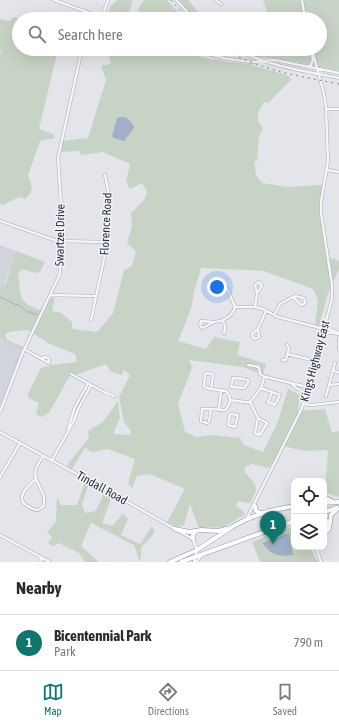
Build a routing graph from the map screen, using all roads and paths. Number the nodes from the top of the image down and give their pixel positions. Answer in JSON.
{"nodes":[{"id":1,"x":54,"y":0,"type":"edge"},
{"id":2,"x":108,"y":0,"type":"edge"},
{"id":3,"x":176,"y":0,"type":"edge"},
{"id":4,"x":215,"y":0,"type":"edge"},
{"id":5,"x":302,"y":0,"type":"edge"},
{"id":6,"x":64,"y":2,"type":"edge"},
{"id":7,"x":221,"y":4,"type":"dead end"},
{"id":8,"x":88,"y":12,"type":"edge"},
{"id":9,"x":104,"y":12,"type":"edge"},
{"id":10,"x":187,"y":12,"type":"edge"},
{"id":11,"x":304,"y":12,"type":"edge"},
{"id":12,"x":80,"y":56,"type":"edge"},
{"id":13,"x":216,"y":56,"type":"edge"},
{"id":14,"x":252,"y":56,"type":"edge"},
{"id":15,"x":312,"y":56,"type":"edge"},
{"id":16,"x":313,"y":56,"type":"edge"},
{"id":17,"x":262,"y":60,"type":"junction"},
{"id":18,"x":308,"y":66,"type":"junction"},
{"id":19,"x":317,"y":68,"type":"junction"},
{"id":20,"x":339,"y":73,"type":"edge"},
{"id":21,"x":319,"y":74,"type":"junction"},
{"id":22,"x":339,"y":78,"type":"edge"},
{"id":23,"x":326,"y":109,"type":"junction"},
{"id":24,"x":339,"y":109,"type":"edge"},
{"id":25,"x":327,"y":170,"type":"junction"},
{"id":26,"x":339,"y":172,"type":"edge"},
{"id":27,"x":106,"y":175,"type":"dead end"},
{"id":28,"x":0,"y":221,"type":"edge"},
{"id":29,"x":61,"y":241,"type":"junction"},
{"id":30,"x":106,"y":242,"type":"junction"},
{"id":31,"x":228,"y":290,"type":"junction"},
{"id":32,"x":257,"y":293,"type":"dead end"},
{"id":33,"x":50,"y":295,"type":"junction"},
{"id":34,"x":96,"y":296,"type":"junction"},
{"id":35,"x":293,"y":297,"type":"junction"},
{"id":36,"x":235,"y":307,"type":"junction"},
{"id":37,"x":255,"y":307,"type":"junction"},
{"id":38,"x":266,"y":311,"type":"junction"},
{"id":39,"x":274,"y":315,"type":"junction"},
{"id":40,"x":91,"y":320,"type":"dead end"},
{"id":41,"x":223,"y":320,"type":"junction"},
{"id":42,"x":214,"y":322,"type":"junction"},
{"id":43,"x":258,"y":329,"type":"dead end"},
{"id":44,"x":324,"y":330,"type":"junction"},
{"id":45,"x":224,"y":334,"type":"dead end"},
{"id":46,"x":339,"y":334,"type":"edge"},
{"id":47,"x":339,"y":338,"type":"edge"},
{"id":48,"x":287,"y":345,"type":"dead end"},
{"id":49,"x":24,"y":349,"type":"junction"},
{"id":50,"x":339,"y":350,"type":"edge"},
{"id":51,"x":287,"y":354,"type":"junction"},
{"id":52,"x":42,"y":359,"type":"dead end"},
{"id":53,"x":282,"y":360,"type":"dead end"},
{"id":54,"x":316,"y":361,"type":"junction"},
{"id":55,"x":335,"y":363,"type":"dead end"},
{"id":56,"x":248,"y":365,"type":"dead end"},
{"id":57,"x":333,"y":370,"type":"junction"},
{"id":58,"x":339,"y":373,"type":"edge"},
{"id":59,"x":71,"y":374,"type":"dead end"},
{"id":60,"x":265,"y":377,"type":"junction"},
{"id":61,"x":290,"y":383,"type":"junction"},
{"id":62,"x":89,"y":384,"type":"junction"},
{"id":63,"x":339,"y":384,"type":"edge"},
{"id":64,"x":329,"y":385,"type":"junction"},
{"id":65,"x":231,"y":387,"type":"junction"},
{"id":66,"x":308,"y":387,"type":"junction"},
{"id":67,"x":261,"y":388,"type":"junction"},
{"id":68,"x":211,"y":389,"type":"junction"},
{"id":69,"x":221,"y":390,"type":"junction"},
{"id":70,"x":272,"y":392,"type":"junction"},
{"id":71,"x":228,"y":393,"type":"junction"},
{"id":72,"x":306,"y":394,"type":"junction"},
{"id":73,"x":114,"y":396,"type":"dead end"},
{"id":74,"x":326,"y":396,"type":"dead end"},
{"id":75,"x":230,"y":400,"type":"junction"},
{"id":76,"x":250,"y":402,"type":"junction"},
{"id":77,"x":339,"y":402,"type":"edge"},
{"id":78,"x":304,"y":404,"type":"junction"},
{"id":79,"x":211,"y":409,"type":"junction"},
{"id":80,"x":226,"y":409,"type":"junction"},
{"id":81,"x":219,"y":410,"type":"junction"},
{"id":82,"x":0,"y":412,"type":"edge"},
{"id":83,"x":230,"y":414,"type":"junction"},
{"id":84,"x":258,"y":418,"type":"junction"},
{"id":85,"x":0,"y":432,"type":"edge"},
{"id":86,"x":20,"y":443,"type":"junction"},
{"id":87,"x":43,"y":456,"type":"junction"},
{"id":88,"x":52,"y":460,"type":"junction"},
{"id":89,"x":0,"y":477,"type":"edge"},
{"id":90,"x":36,"y":479,"type":"junction"},
{"id":91,"x":327,"y":499,"type":"edge"},
{"id":92,"x":333,"y":502,"type":"junction"},
{"id":93,"x":339,"y":502,"type":"edge"},
{"id":94,"x":327,"y":503,"type":"edge"},
{"id":95,"x":255,"y":506,"type":"junction"},
{"id":96,"x":291,"y":507,"type":"edge"},
{"id":97,"x":338,"y":508,"type":"edge"},
{"id":98,"x":327,"y":511,"type":"edge"},
{"id":99,"x":261,"y":513,"type":"junction"},
{"id":100,"x":247,"y":519,"type":"junction"},
{"id":101,"x":291,"y":522,"type":"edge"},
{"id":102,"x":232,"y":527,"type":"junction"},
{"id":103,"x":174,"y":529,"type":"junction"},
{"id":104,"x":196,"y":530,"type":"junction"},
{"id":105,"x":327,"y":531,"type":"edge"},
{"id":106,"x":0,"y":535,"type":"edge"},
{"id":107,"x":193,"y":539,"type":"junction"},
{"id":108,"x":197,"y":550,"type":"junction"},
{"id":109,"x":317,"y":550,"type":"edge"},
{"id":110,"x":203,"y":553,"type":"junction"},
{"id":111,"x":197,"y":556,"type":"junction"},
{"id":112,"x":40,"y":557,"type":"junction"},
{"id":113,"x":40,"y":562,"type":"edge"},
{"id":114,"x":50,"y":562,"type":"edge"},
{"id":115,"x":170,"y":562,"type":"edge"},
{"id":116,"x":181,"y":562,"type":"edge"},
{"id":117,"x":195,"y":562,"type":"edge"},
{"id":118,"x":321,"y":562,"type":"edge"}],
"edges":[{"from":1,"to":6,"type":"street"},
{"from":2,"to":9,"type":"street"},
{"from":3,"to":10,"type":"street"},
{"from":4,"to":7,"type":"street"},
{"from":5,"to":11,"type":"street"},
{"from":6,"to":8,"type":"street"},
{"from":12,"to":29,"type":"street","name":"Swartzel Drive"},
{"from":13,"to":17,"type":"street"},
{"from":14,"to":17,"type":"street"},
{"from":15,"to":18,"type":"street"},
{"from":16,"to":19,"type":"street","name":"Kings Highway East"},
{"from":17,"to":18,"type":"street"},
{"from":17,"to":21,"type":"street"},
{"from":18,"to":19,"type":"street"},
{"from":19,"to":20,"type":"street"},
{"from":19,"to":21,"type":"street","name":"Kings Highway East"},
{"from":21,"to":22,"type":"street"},
{"from":21,"to":23,"type":"street","name":"Kings Highway East"},
{"from":23,"to":24,"type":"street"},
{"from":23,"to":25,"type":"street","name":"Kings Highway East"},
{"from":25,"to":26,"type":"street"},
{"from":25,"to":44,"type":"street","name":"Kings Highway East"},
{"from":27,"to":30,"type":"street","name":"Florence Road"},
{"from":28,"to":29,"type":"street"},
{"from":29,"to":30,"type":"street"},
{"from":29,"to":33,"type":"street","name":"Swartzel Drive"},
{"from":30,"to":34,"type":"street","name":"Florence Road"},
{"from":31,"to":31,"type":"street"},
{"from":31,"to":36,"type":"street"},
{"from":32,"to":37,"type":"street"},
{"from":33,"to":34,"type":"street"},
{"from":33,"to":49,"type":"street","name":"Swartzel Drive"},
{"from":34,"to":40,"type":"street","name":"Florence Road"},
{"from":35,"to":35,"type":"street"},
{"from":35,"to":39,"type":"street"},
{"from":36,"to":37,"type":"street"},
{"from":36,"to":41,"type":"street"},
{"from":37,"to":38,"type":"street"},
{"from":38,"to":39,"type":"street"},
{"from":38,"to":43,"type":"street"},
{"from":39,"to":44,"type":"street"},
{"from":41,"to":42,"type":"street"},
{"from":41,"to":45,"type":"street"},
{"from":42,"to":42,"type":"street"},
{"from":44,"to":46,"type":"street"},
{"from":44,"to":54,"type":"street","name":"Kings Highway East"},
{"from":47,"to":50,"type":"street"},
{"from":48,"to":51,"type":"street"},
{"from":49,"to":52,"type":"street"},
{"from":49,"to":82,"type":"street","name":"Swartzel Drive"},
{"from":51,"to":53,"type":"street"},
{"from":51,"to":54,"type":"street"},
{"from":54,"to":66,"type":"street","name":"Kings Highway East"},
{"from":55,"to":57,"type":"street"},
{"from":56,"to":60,"type":"street"},
{"from":57,"to":58,"type":"street"},
{"from":57,"to":64,"type":"street"},
{"from":59,"to":62,"type":"street"},
{"from":60,"to":61,"type":"street"},
{"from":60,"to":67,"type":"street"},
{"from":61,"to":66,"type":"street"},
{"from":61,"to":72,"type":"street"},
{"from":62,"to":73,"type":"street"},
{"from":62,"to":88,"type":"street"},
{"from":63,"to":64,"type":"street"},
{"from":64,"to":74,"type":"street"},
{"from":65,"to":65,"type":"street"},
{"from":65,"to":71,"type":"street"},
{"from":66,"to":72,"type":"street","name":"Kings Highway East"},
{"from":67,"to":70,"type":"street"},
{"from":67,"to":76,"type":"street"},
{"from":68,"to":68,"type":"street"},
{"from":68,"to":69,"type":"street"},
{"from":69,"to":71,"type":"street"},
{"from":69,"to":81,"type":"street"},
{"from":70,"to":70,"type":"street"},
{"from":71,"to":75,"type":"street"},
{"from":72,"to":78,"type":"street","name":"Kings Highway East"},
{"from":75,"to":76,"type":"street"},
{"from":75,"to":80,"type":"street"},
{"from":76,"to":84,"type":"street"},
{"from":77,"to":78,"type":"street"},
{"from":78,"to":95,"type":"street","name":"Kings Highway East"},
{"from":79,"to":79,"type":"street"},
{"from":79,"to":81,"type":"street"},
{"from":80,"to":81,"type":"street"},
{"from":80,"to":83,"type":"street"},
{"from":83,"to":83,"type":"street"},
{"from":84,"to":84,"type":"street"},
{"from":85,"to":86,"type":"street","name":"Tindall Road"},
{"from":86,"to":87,"type":"street","name":"Tindall Road"},
{"from":86,"to":89,"type":"street"},
{"from":87,"to":88,"type":"street","name":"Tindall Road"},
{"from":87,"to":90,"type":"street"},
{"from":88,"to":103,"type":"street","name":"Tindall Road"},
{"from":90,"to":90,"type":"street"},
{"from":91,"to":92,"type":"highway"},
{"from":92,"to":93,"type":"highway"},
{"from":92,"to":94,"type":"highway"},
{"from":95,"to":99,"type":"highway"},
{"from":95,"to":100,"type":"street","name":"Kings Highway East"},
{"from":96,"to":99,"type":"highway"},
{"from":97,"to":98,"type":"highway"},
{"from":97,"to":105,"type":"highway"},
{"from":99,"to":100,"type":"highway"},
{"from":100,"to":102,"type":"highway"},
{"from":101,"to":110,"type":"highway"},
{"from":102,"to":104,"type":"highway"},
{"from":102,"to":108,"type":"highway"},
{"from":103,"to":104,"type":"highway"},
{"from":103,"to":107,"type":"street","name":"Tindall Road"},
{"from":104,"to":107,"type":"highway"},
{"from":106,"to":112,"type":"street"},
{"from":107,"to":108,"type":"street"},
{"from":108,"to":111,"type":"street"},
{"from":108,"to":115,"type":"highway"},
{"from":109,"to":118,"type":"street"},
{"from":110,"to":111,"type":"highway"},
{"from":110,"to":117,"type":"street"},
{"from":111,"to":116,"type":"highway"},
{"from":111,"to":117,"type":"street"},
{"from":112,"to":113,"type":"street"},
{"from":112,"to":114,"type":"street"}]}
